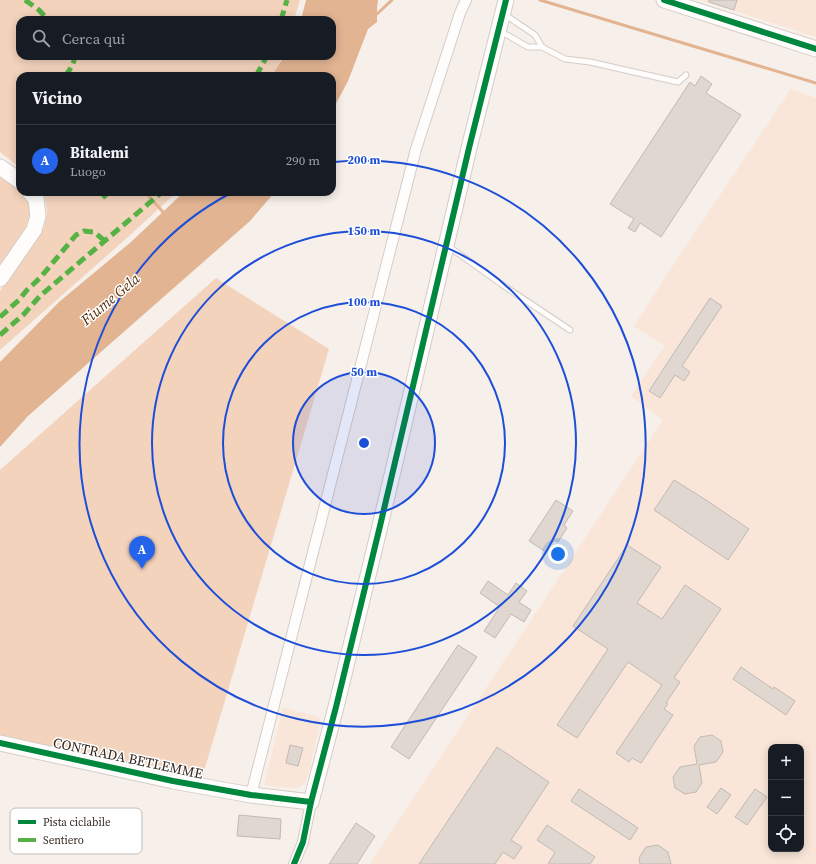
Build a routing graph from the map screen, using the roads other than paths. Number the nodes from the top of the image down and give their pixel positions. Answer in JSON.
{"nodes":[{"id":1,"x":466,"y":0,"type":"edge"},
{"id":2,"x":664,"y":0,"type":"edge"},
{"id":3,"x":505,"y":6,"type":"edge"},
{"id":4,"x":498,"y":32,"type":"junction"},
{"id":5,"x":542,"y":47,"type":"junction"},
{"id":6,"x":816,"y":49,"type":"edge"},
{"id":7,"x":686,"y":75,"type":"dead end"},
{"id":8,"x":0,"y":167,"type":"edge"},
{"id":9,"x":16,"y":178,"type":"edge"},
{"id":10,"x":33,"y":196,"type":"edge"},
{"id":11,"x":447,"y":245,"type":"junction"},
{"id":12,"x":0,"y":279,"type":"edge"},
{"id":13,"x":570,"y":330,"type":"dead end"},
{"id":14,"x":0,"y":743,"type":"edge"},
{"id":15,"x":251,"y":795,"type":"junction"},
{"id":16,"x":312,"y":802,"type":"junction"},
{"id":17,"x":294,"y":864,"type":"edge"}],
"edges":[{"from":1,"to":15,"type":"street"},
{"from":2,"to":6,"type":"street"},
{"from":3,"to":4,"type":"street"},
{"from":3,"to":5,"type":"lane"},
{"from":4,"to":5,"type":"lane"},
{"from":4,"to":11,"type":"street"},
{"from":5,"to":7,"type":"lane"},
{"from":8,"to":9,"type":"street"},
{"from":10,"to":12,"type":"street"},
{"from":11,"to":13,"type":"lane"},
{"from":11,"to":16,"type":"street"},
{"from":14,"to":15,"type":"street","name":"CONTRADA BETLEMME"},
{"from":15,"to":16,"type":"street","name":"CONTRADA BETLEMME"},
{"from":16,"to":17,"type":"street"}]}
